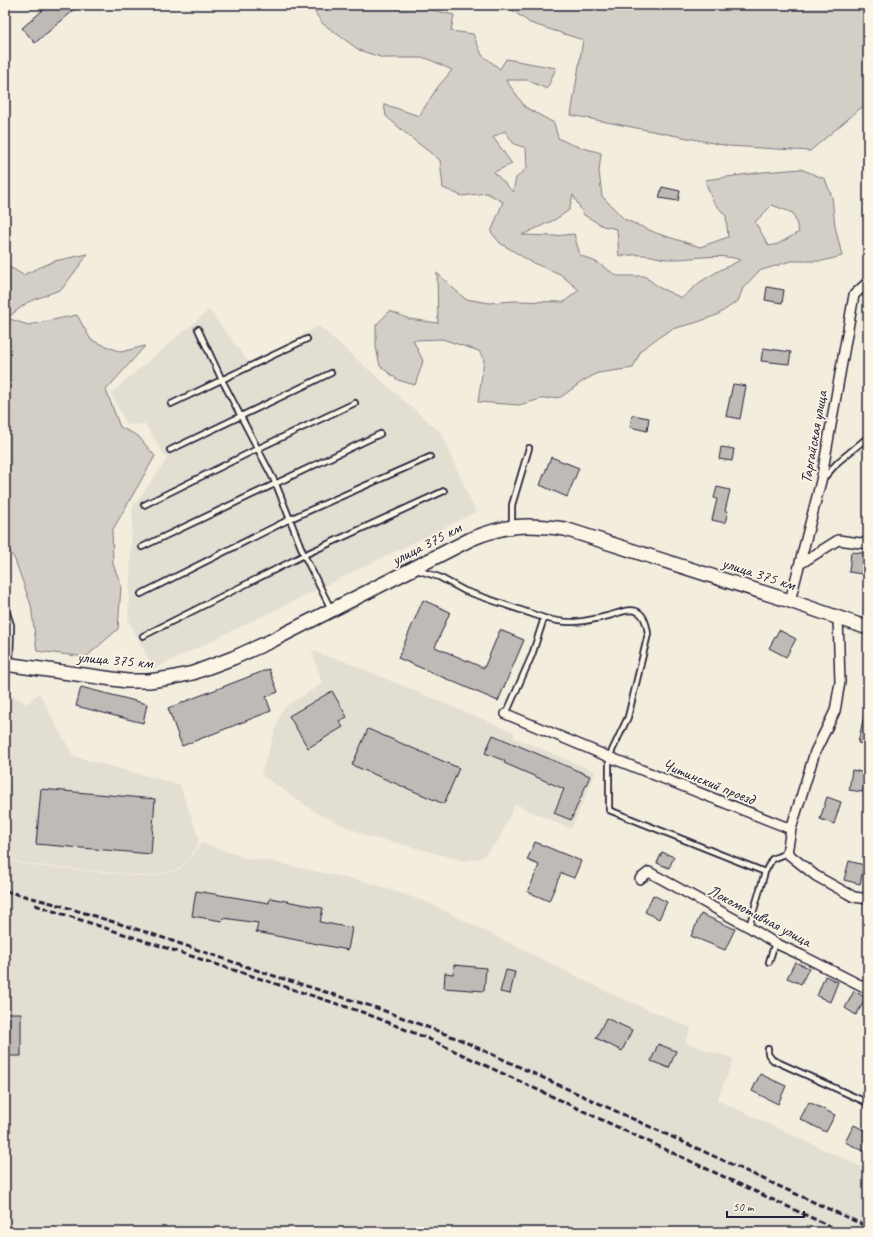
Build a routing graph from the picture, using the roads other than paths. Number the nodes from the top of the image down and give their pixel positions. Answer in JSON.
{"nodes":[{"id":1,"x":868,"y":282,"type":"edge"},
{"id":2,"x":198,"y":329,"type":"dead end"},
{"id":3,"x":307,"y":339,"type":"dead end"},
{"id":4,"x":332,"y":373,"type":"dead end"},
{"id":5,"x":222,"y":380,"type":"junction"},
{"id":6,"x":355,"y":403,"type":"dead end"},
{"id":7,"x":171,"y":404,"type":"dead end"},
{"id":8,"x":241,"y":415,"type":"junction"},
{"id":9,"x":380,"y":434,"type":"dead end"},
{"id":10,"x":868,"y":436,"type":"edge"},
{"id":11,"x":529,"y":448,"type":"dead end"},
{"id":12,"x":257,"y":449,"type":"junction"},
{"id":13,"x":170,"y":450,"type":"dead end"},
{"id":14,"x":430,"y":457,"type":"dead end"},
{"id":15,"x":822,"y":481,"type":"junction"},
{"id":16,"x":276,"y":484,"type":"junction"},
{"id":17,"x":444,"y":492,"type":"dead end"},
{"id":18,"x":144,"y":505,"type":"dead end"},
{"id":19,"x":290,"y":519,"type":"junction"},
{"id":20,"x":512,"y":526,"type":"junction"},
{"id":21,"x":868,"y":544,"type":"edge"},
{"id":22,"x":142,"y":547,"type":"dead end"},
{"id":23,"x":304,"y":555,"type":"junction"},
{"id":24,"x":800,"y":564,"type":"junction"},
{"id":25,"x":412,"y":569,"type":"junction"},
{"id":26,"x":141,"y":594,"type":"dead end"},
{"id":27,"x":790,"y":601,"type":"junction"},
{"id":28,"x":5,"y":607,"type":"edge"},
{"id":29,"x":332,"y":610,"type":"junction"},
{"id":30,"x":544,"y":618,"type":"junction"},
{"id":31,"x":838,"y":618,"type":"junction"},
{"id":32,"x":868,"y":628,"type":"edge"},
{"id":33,"x":143,"y":636,"type":"dead end"},
{"id":34,"x":7,"y":664,"type":"edge"},
{"id":35,"x":506,"y":714,"type":"joint"},
{"id":36,"x":609,"y":757,"type":"junction"},
{"id":37,"x":791,"y":829,"type":"junction"},
{"id":38,"x":787,"y":853,"type":"junction"},
{"id":39,"x":765,"y":872,"type":"junction"},
{"id":40,"x":640,"y":879,"type":"dead end"},
{"id":41,"x":868,"y":900,"type":"edge"},
{"id":42,"x":749,"y":927,"type":"junction"},
{"id":43,"x":775,"y":943,"type":"junction"},
{"id":44,"x":769,"y":962,"type":"dead end"},
{"id":45,"x":868,"y":989,"type":"edge"},
{"id":46,"x":768,"y":1048,"type":"dead end"},
{"id":47,"x":868,"y":1103,"type":"edge"}],
"edges":[{"from":1,"to":15,"type":"street","name":"Таргайская улица"},
{"from":2,"to":5,"type":"lane"},
{"from":3,"to":5,"type":"lane"},
{"from":4,"to":8,"type":"lane"},
{"from":5,"to":7,"type":"lane"},
{"from":5,"to":8,"type":"lane"},
{"from":6,"to":12,"type":"lane"},
{"from":8,"to":12,"type":"lane"},
{"from":8,"to":13,"type":"lane"},
{"from":9,"to":16,"type":"lane"},
{"from":10,"to":15,"type":"lane"},
{"from":11,"to":20,"type":"lane"},
{"from":12,"to":16,"type":"lane"},
{"from":12,"to":18,"type":"lane"},
{"from":14,"to":19,"type":"lane"},
{"from":15,"to":24,"type":"street","name":"Таргайская улица"},
{"from":16,"to":19,"type":"lane"},
{"from":16,"to":22,"type":"lane"},
{"from":17,"to":23,"type":"lane"},
{"from":19,"to":23,"type":"lane"},
{"from":19,"to":26,"type":"lane"},
{"from":20,"to":25,"type":"main road","name":"улица 375 км"},
{"from":20,"to":27,"type":"main road","name":"улица 375 км"},
{"from":21,"to":24,"type":"street"},
{"from":23,"to":29,"type":"lane"},
{"from":23,"to":33,"type":"lane"},
{"from":24,"to":27,"type":"street","name":"Таргайская улица"},
{"from":25,"to":29,"type":"main road","name":"улица 375 км"},
{"from":25,"to":30,"type":"lane"},
{"from":27,"to":31,"type":"main road","name":"улица 375 км"},
{"from":28,"to":34,"type":"lane"},
{"from":29,"to":34,"type":"main road","name":"улица 375 км"},
{"from":30,"to":35,"type":"lane"},
{"from":30,"to":36,"type":"lane"},
{"from":31,"to":32,"type":"main road","name":"улица 375 км"},
{"from":31,"to":37,"type":"street"},
{"from":35,"to":36,"type":"street","name":"Читинский проезд"},
{"from":36,"to":37,"type":"street","name":"Читинский проезд"},
{"from":36,"to":39,"type":"lane"},
{"from":37,"to":38,"type":"street"},
{"from":38,"to":39,"type":"lane"},
{"from":38,"to":41,"type":"street"},
{"from":39,"to":42,"type":"lane"},
{"from":40,"to":42,"type":"street","name":"Локомотивная улица"},
{"from":42,"to":43,"type":"street","name":"Локомотивная улица"},
{"from":43,"to":44,"type":"lane"},
{"from":43,"to":45,"type":"street","name":"Локомотивная улица"},
{"from":46,"to":47,"type":"lane"}]}
